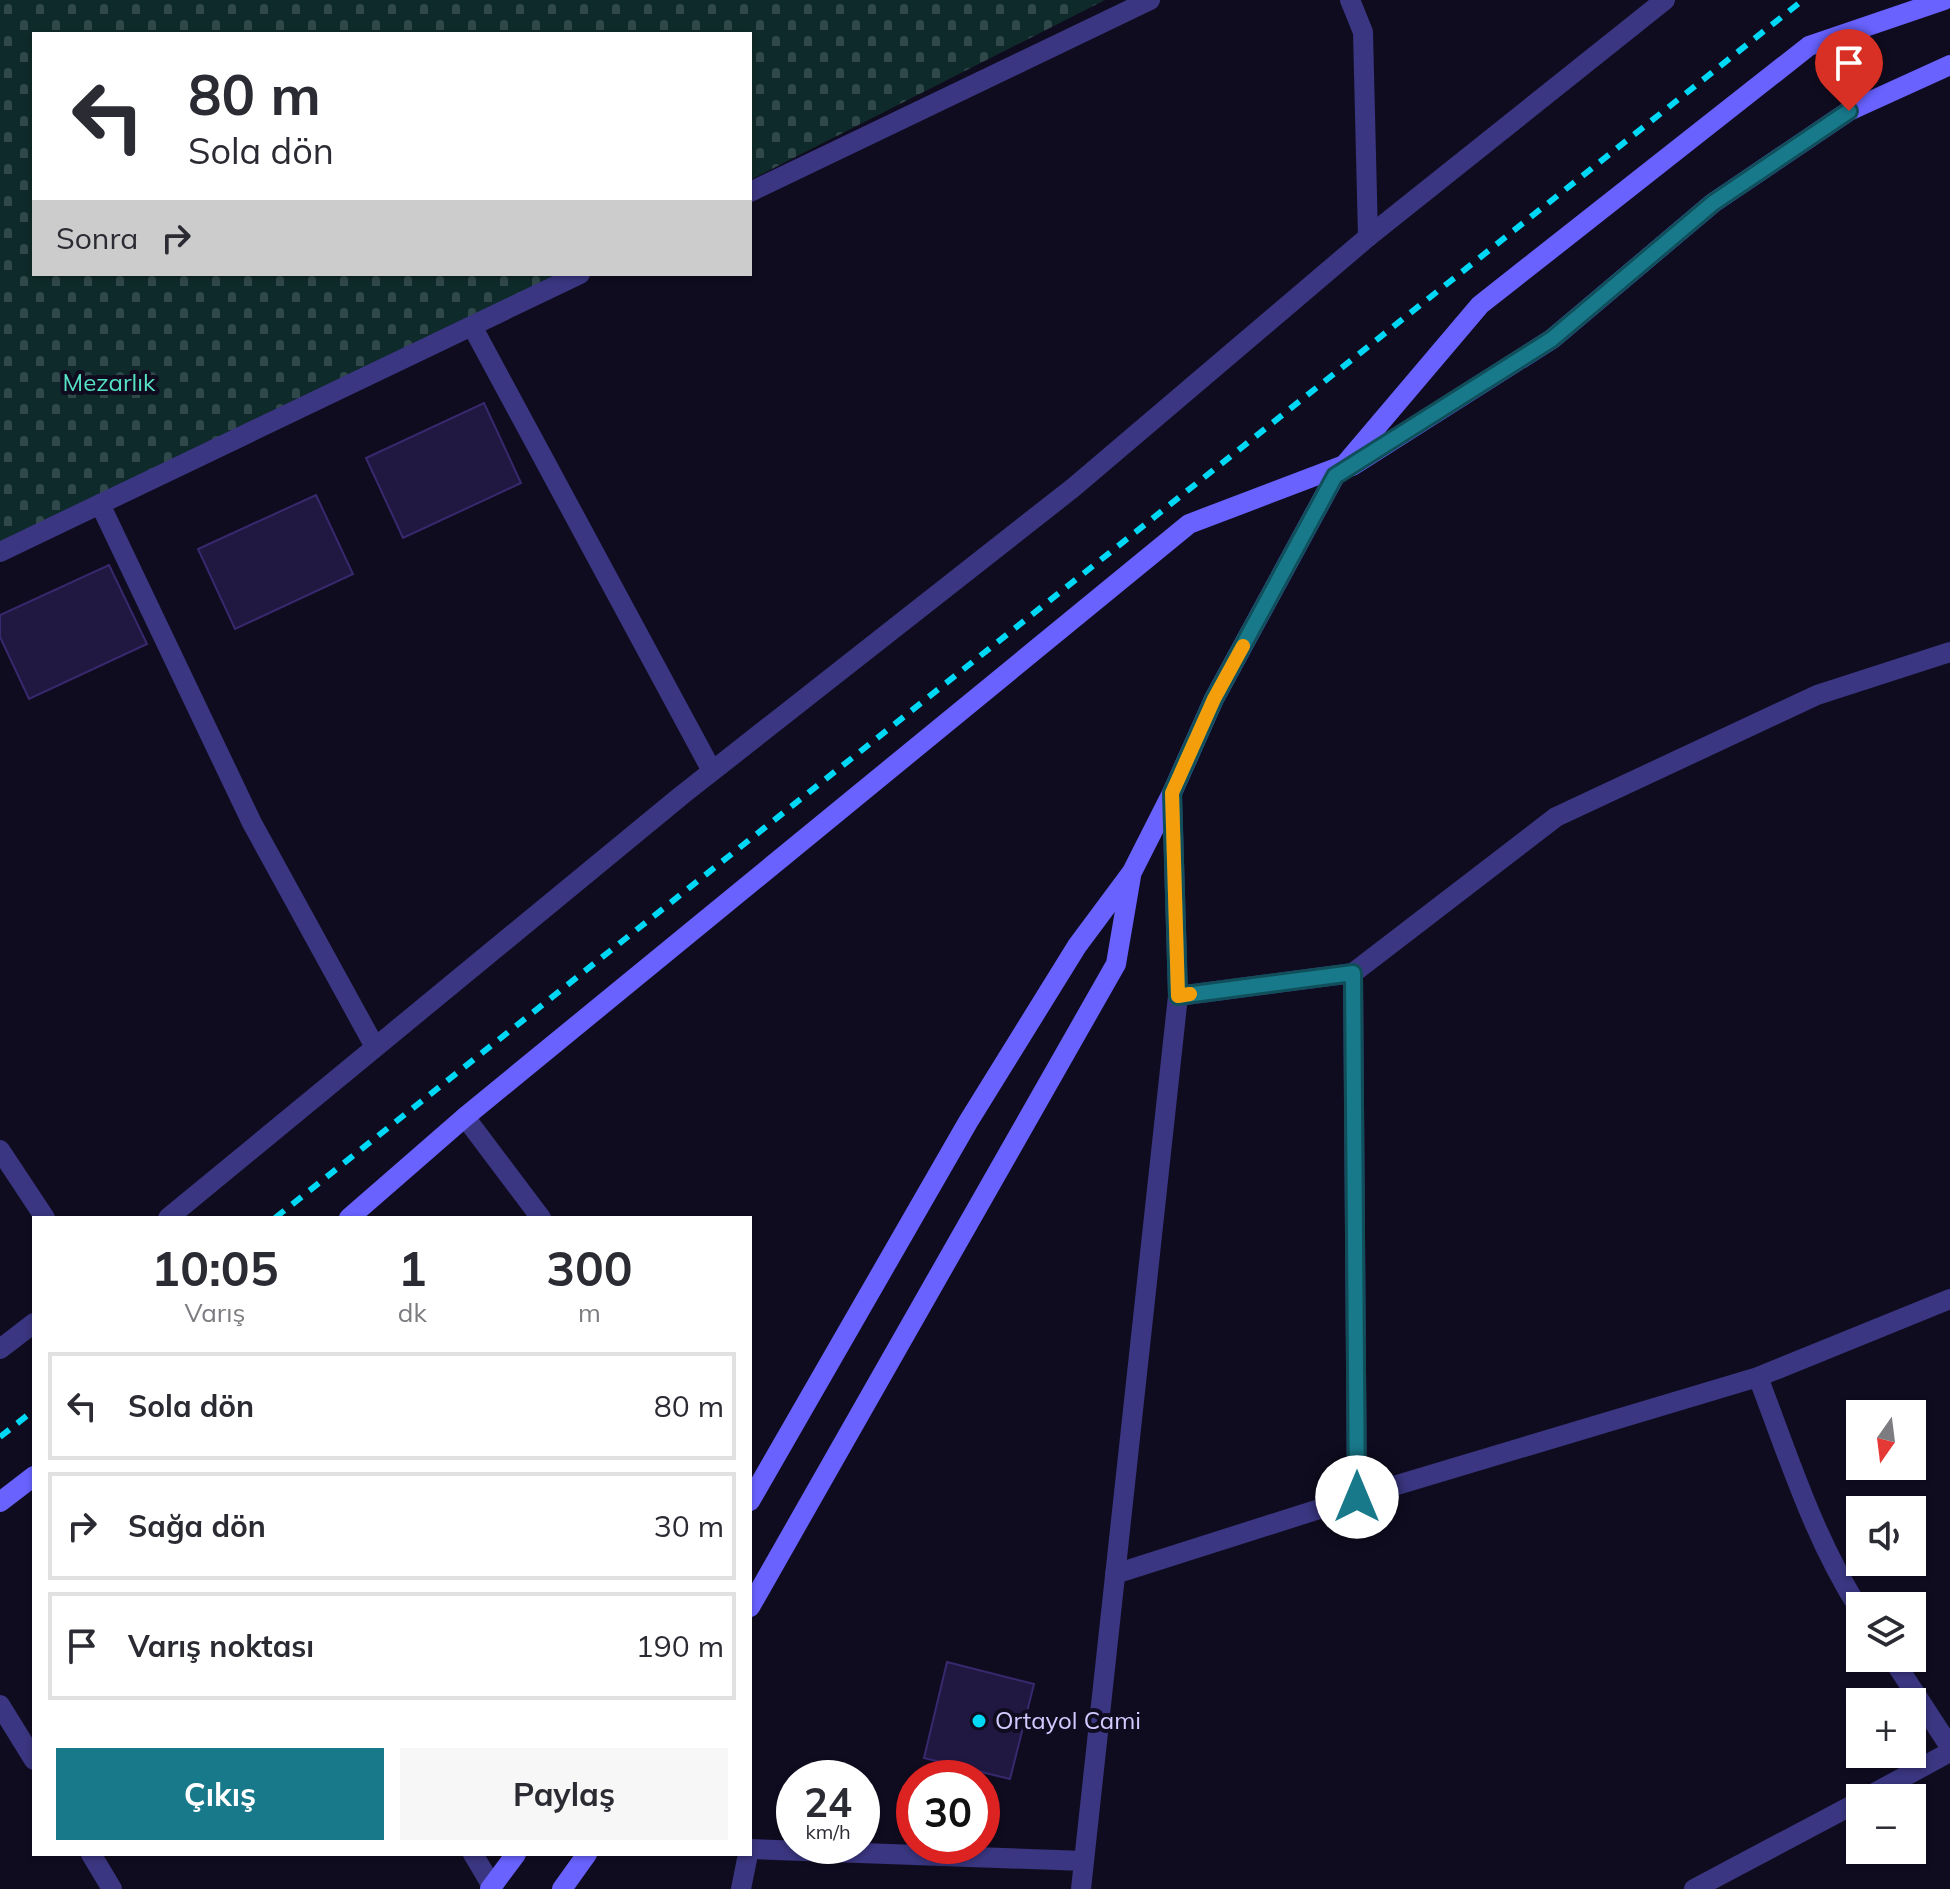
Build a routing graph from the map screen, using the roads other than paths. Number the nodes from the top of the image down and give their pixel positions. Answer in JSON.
{"nodes":[{"id":1,"x":1150,"y":0,"type":"edge"},
{"id":2,"x":1350,"y":0,"type":"edge"},
{"id":3,"x":1665,"y":0,"type":"edge"},
{"id":4,"x":1944,"y":0,"type":"edge"},
{"id":5,"x":1950,"y":65,"type":"edge"},
{"id":6,"x":752,"y":191,"type":"edge"},
{"id":7,"x":1368,"y":237,"type":"junction"},
{"id":8,"x":576,"y":276,"type":"edge"},
{"id":9,"x":472,"y":326,"type":"junction"},
{"id":10,"x":1340,"y":470,"type":"junction"},
{"id":11,"x":100,"y":504,"type":"junction"},
{"id":12,"x":0,"y":552,"type":"edge"},
{"id":13,"x":1950,"y":652,"type":"edge"},
{"id":14,"x":712,"y":771,"type":"junction"},
{"id":15,"x":1172,"y":793,"type":"junction"},
{"id":16,"x":1132,"y":872,"type":"junction"},
{"id":17,"x":1353,"y":973,"type":"junction"},
{"id":18,"x":1178,"y":996,"type":"junction"},
{"id":19,"x":375,"y":1047,"type":"junction"},
{"id":20,"x":465,"y":1117,"type":"junction"},
{"id":21,"x":0,"y":1150,"type":"edge"},
{"id":22,"x":44,"y":1216,"type":"edge"},
{"id":23,"x":170,"y":1216,"type":"edge"},
{"id":24,"x":351,"y":1216,"type":"edge"},
{"id":25,"x":539,"y":1216,"type":"edge"},
{"id":26,"x":1950,"y":1299,"type":"edge"},
{"id":27,"x":32,"y":1325,"type":"edge"},
{"id":28,"x":0,"y":1349,"type":"edge"},
{"id":29,"x":1758,"y":1377,"type":"junction"},
{"id":30,"x":32,"y":1478,"type":"edge"},
{"id":31,"x":752,"y":1496,"type":"edge"},
{"id":32,"x":1357,"y":1497,"type":"junction"},
{"id":33,"x":0,"y":1502,"type":"edge"},
{"id":34,"x":1115,"y":1574,"type":"junction"},
{"id":35,"x":1849,"y":1592,"type":"edge"},
{"id":36,"x":752,"y":1603,"type":"edge"},
{"id":37,"x":1901,"y":1672,"type":"edge"},
{"id":38,"x":0,"y":1705,"type":"edge"},
{"id":39,"x":1950,"y":1750,"type":"edge"},
{"id":40,"x":32,"y":1757,"type":"edge"},
{"id":41,"x":1889,"y":1784,"type":"edge"},
{"id":42,"x":1846,"y":1808,"type":"edge"},
{"id":43,"x":752,"y":1852,"type":"edge"},
{"id":44,"x":92,"y":1856,"type":"edge"},
{"id":45,"x":474,"y":1856,"type":"edge"},
{"id":46,"x":514,"y":1856,"type":"edge"},
{"id":47,"x":586,"y":1856,"type":"edge"},
{"id":48,"x":748,"y":1856,"type":"edge"},
{"id":49,"x":1084,"y":1861,"type":"junction"},
{"id":50,"x":491,"y":1887,"type":"edge"},
{"id":51,"x":112,"y":1889,"type":"edge"},
{"id":52,"x":562,"y":1889,"type":"edge"},
{"id":53,"x":741,"y":1889,"type":"edge"},
{"id":54,"x":1081,"y":1889,"type":"edge"},
{"id":55,"x":1694,"y":1889,"type":"edge"}],
"edges":[{"from":1,"to":6,"type":"street"},
{"from":2,"to":7,"type":"street"},
{"from":3,"to":7,"type":"street"},
{"from":4,"to":10,"type":"main road"},
{"from":5,"to":10,"type":"main road"},
{"from":7,"to":14,"type":"street"},
{"from":8,"to":9,"type":"street"},
{"from":9,"to":11,"type":"street"},
{"from":9,"to":14,"type":"street"},
{"from":10,"to":15,"type":"main road"},
{"from":10,"to":20,"type":"main road"},
{"from":11,"to":12,"type":"street"},
{"from":11,"to":19,"type":"street"},
{"from":13,"to":17,"type":"street"},
{"from":14,"to":19,"type":"street"},
{"from":15,"to":16,"type":"main road"},
{"from":15,"to":18,"type":"street"},
{"from":16,"to":31,"type":"main road"},
{"from":16,"to":36,"type":"main road"},
{"from":17,"to":18,"type":"street"},
{"from":17,"to":32,"type":"street"},
{"from":18,"to":34,"type":"street"},
{"from":19,"to":23,"type":"street"},
{"from":20,"to":24,"type":"main road"},
{"from":20,"to":25,"type":"street"},
{"from":21,"to":22,"type":"street"},
{"from":26,"to":29,"type":"street"},
{"from":27,"to":28,"type":"street"},
{"from":29,"to":32,"type":"street"},
{"from":29,"to":35,"type":"street"},
{"from":30,"to":33,"type":"main road"},
{"from":32,"to":34,"type":"street"},
{"from":34,"to":49,"type":"street"},
{"from":37,"to":39,"type":"street"},
{"from":38,"to":40,"type":"street"},
{"from":39,"to":41,"type":"street"},
{"from":42,"to":55,"type":"street"},
{"from":43,"to":49,"type":"street"},
{"from":44,"to":51,"type":"street"},
{"from":45,"to":50,"type":"street"},
{"from":46,"to":50,"type":"main road"},
{"from":47,"to":52,"type":"main road"},
{"from":48,"to":53,"type":"street"},
{"from":49,"to":54,"type":"street"}]}
